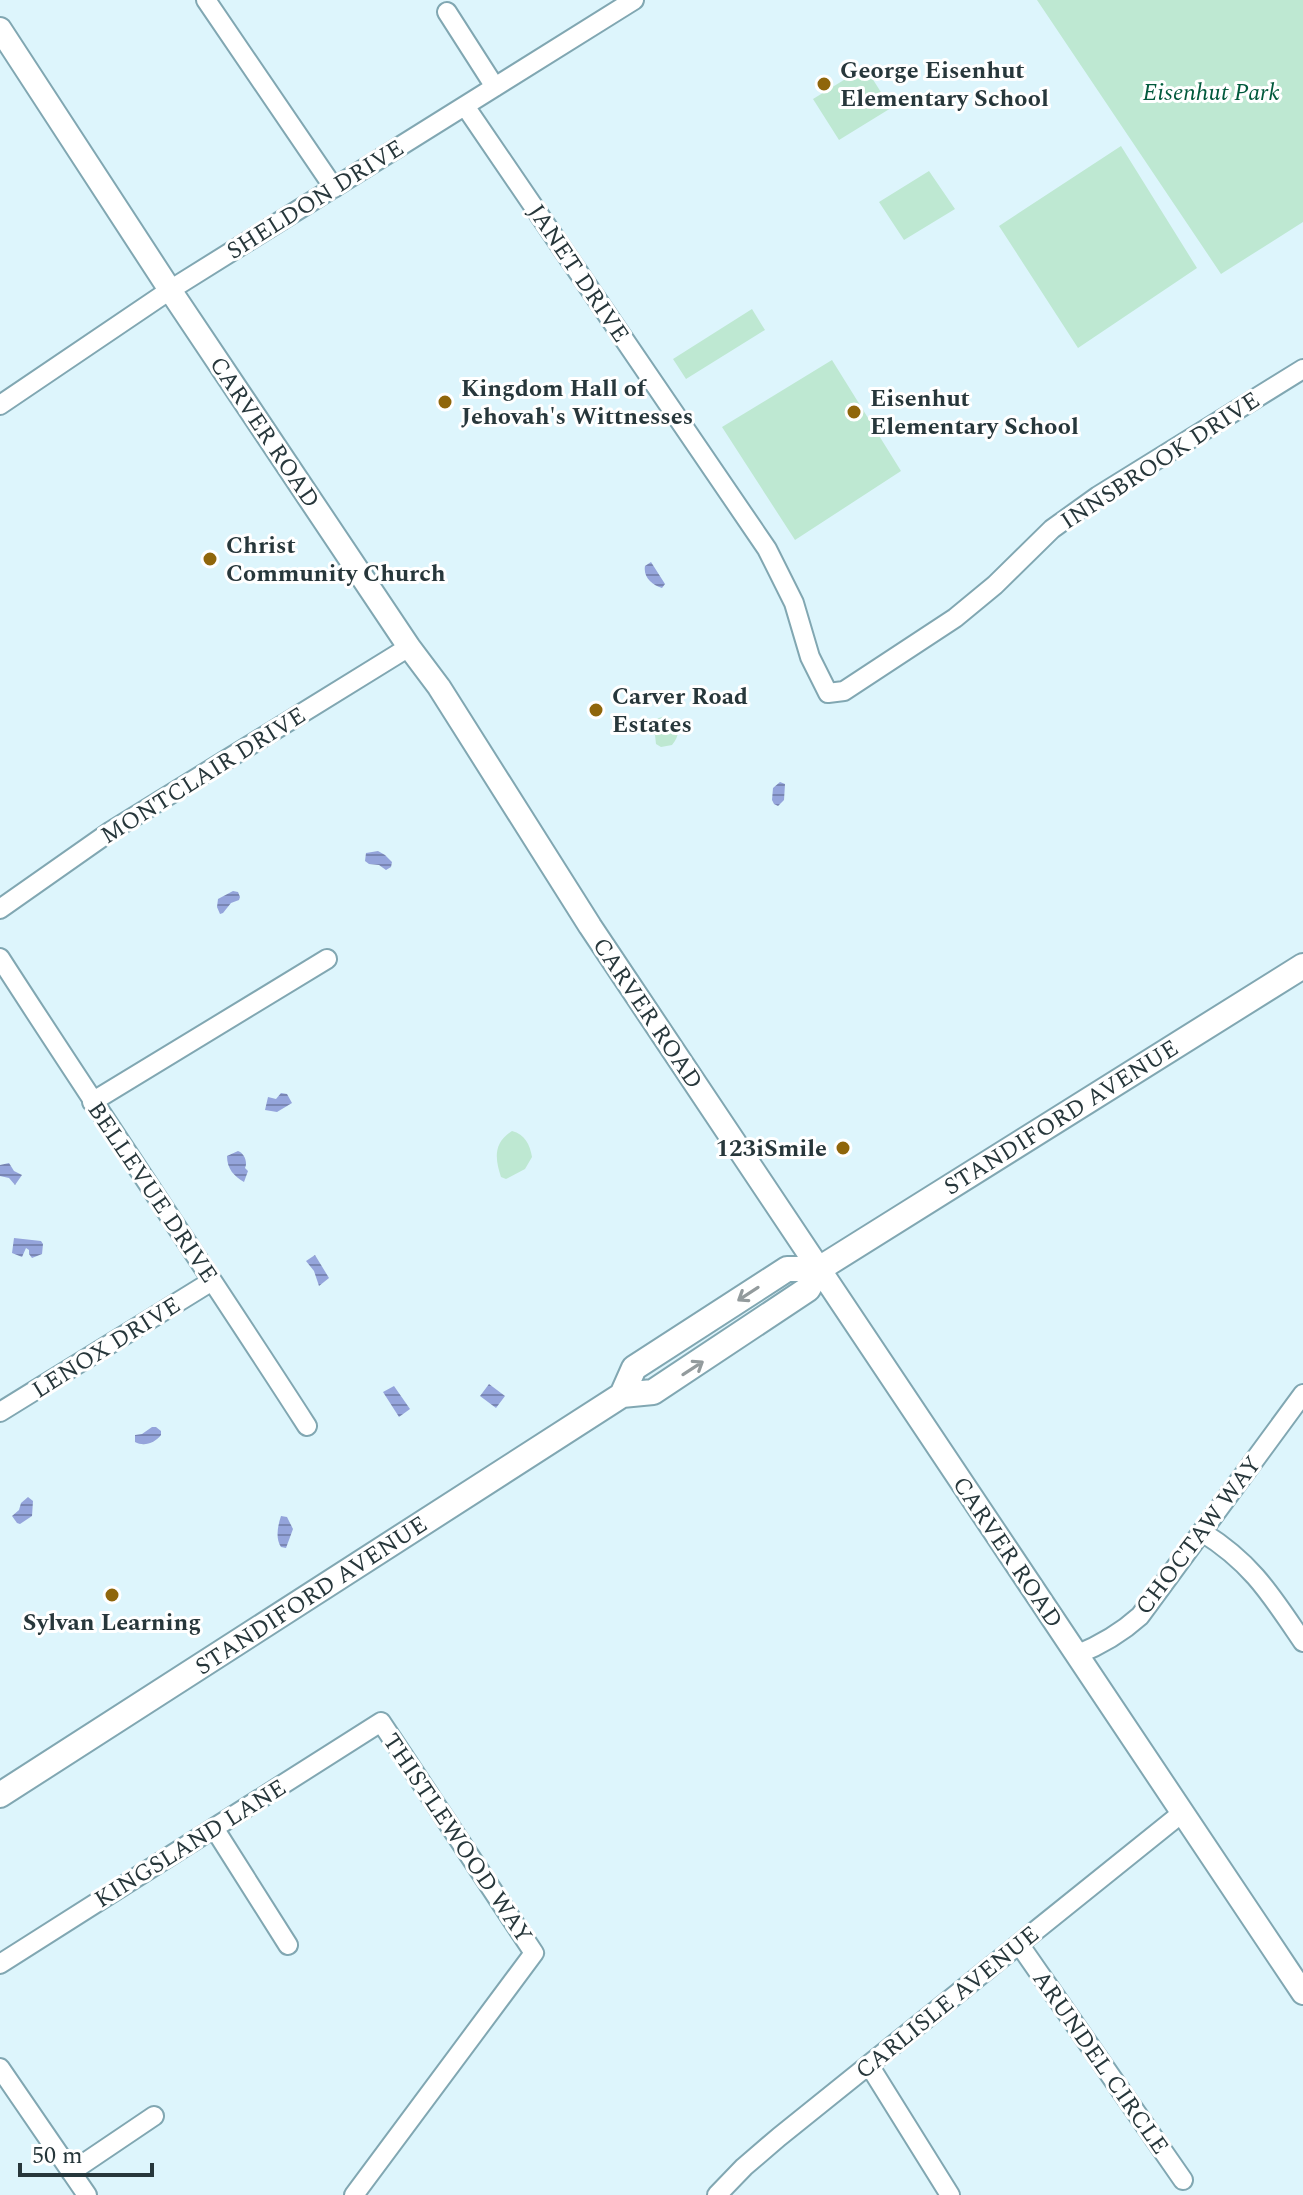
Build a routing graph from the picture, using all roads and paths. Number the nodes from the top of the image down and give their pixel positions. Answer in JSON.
{"nodes":[{"id":1,"x":206,"y":0,"type":"edge"},
{"id":2,"x":634,"y":0,"type":"edge"},
{"id":3,"x":447,"y":12,"type":"dead end"},
{"id":4,"x":0,"y":29,"type":"edge"},
{"id":5,"x":495,"y":87,"type":"junction"},
{"id":6,"x":465,"y":106,"type":"junction"},
{"id":7,"x":334,"y":188,"type":"junction"},
{"id":8,"x":170,"y":290,"type":"junction"},
{"id":9,"x":1303,"y":369,"type":"edge"},
{"id":10,"x":2,"y":400,"type":"edge"},
{"id":11,"x":409,"y":647,"type":"junction"},
{"id":12,"x":828,"y":693,"type":"joint"},
{"id":13,"x":0,"y":909,"type":"edge"},
{"id":14,"x":0,"y":958,"type":"edge"},
{"id":15,"x":327,"y":959,"type":"dead end"},
{"id":16,"x":1303,"y":966,"type":"edge"},
{"id":17,"x":92,"y":1102,"type":"junction"},
{"id":18,"x":819,"y":1269,"type":"junction"},
{"id":19,"x":212,"y":1281,"type":"junction"},
{"id":20,"x":1303,"y":1394,"type":"edge"},
{"id":21,"x":0,"y":1412,"type":"edge"},
{"id":22,"x":307,"y":1426,"type":"dead end"},
{"id":23,"x":1202,"y":1532,"type":"junction"},
{"id":24,"x":1303,"y":1642,"type":"edge"},
{"id":25,"x":1076,"y":1655,"type":"junction"},
{"id":26,"x":381,"y":1722,"type":"joint"},
{"id":27,"x":0,"y":1795,"type":"edge"},
{"id":28,"x":1182,"y":1813,"type":"junction"},
{"id":29,"x":214,"y":1828,"type":"junction"},
{"id":30,"x":1019,"y":1944,"type":"junction"},
{"id":31,"x":288,"y":1945,"type":"dead end"},
{"id":32,"x":0,"y":1964,"type":"edge"},
{"id":33,"x":1303,"y":1993,"type":"edge"},
{"id":34,"x":869,"y":2065,"type":"junction"},
{"id":35,"x":0,"y":2068,"type":"edge"},
{"id":36,"x":154,"y":2116,"type":"dead end"},
{"id":37,"x":71,"y":2172,"type":"junction"},
{"id":38,"x":1183,"y":2180,"type":"dead end"},
{"id":39,"x":87,"y":2195,"type":"edge"},
{"id":40,"x":354,"y":2195,"type":"edge"},
{"id":41,"x":717,"y":2195,"type":"edge"},
{"id":42,"x":950,"y":2195,"type":"edge"}],
"edges":[{"from":1,"to":7,"type":"street"},
{"from":2,"to":5,"type":"street","name":"SHELDON DRIVE"},
{"from":3,"to":5,"type":"street"},
{"from":4,"to":8,"type":"street","name":"CARVER ROAD"},
{"from":5,"to":6,"type":"street","name":"SHELDON DRIVE"},
{"from":6,"to":7,"type":"street","name":"SHELDON DRIVE"},
{"from":6,"to":12,"type":"street","name":"JANET DRIVE"},
{"from":7,"to":8,"type":"street","name":"SHELDON DRIVE"},
{"from":8,"to":10,"type":"street","name":"SHELDON DRIVE"},
{"from":8,"to":11,"type":"street","name":"CARVER ROAD"},
{"from":9,"to":12,"type":"street","name":"INNSBROOK DRIVE"},
{"from":11,"to":13,"type":"street","name":"MONTCLAIR DRIVE"},
{"from":11,"to":18,"type":"street","name":"CARVER ROAD"},
{"from":14,"to":17,"type":"street","name":"BELLEVUE DRIVE"},
{"from":15,"to":17,"type":"street"},
{"from":16,"to":18,"type":"main road","name":"STANDIFORD AVENUE"},
{"from":17,"to":19,"type":"street","name":"BELLEVUE DRIVE"},
{"from":18,"to":25,"type":"street","name":"CARVER ROAD"},
{"from":18,"to":27,"type":"main road","name":"STANDIFORD AVENUE"},
{"from":19,"to":21,"type":"street","name":"LENOX DRIVE"},
{"from":19,"to":22,"type":"street","name":"BELLEVUE DRIVE"},
{"from":20,"to":23,"type":"street","name":"CHOCTAW WAY"},
{"from":23,"to":24,"type":"street"},
{"from":23,"to":25,"type":"street","name":"CHOCTAW WAY"},
{"from":25,"to":28,"type":"street","name":"CARVER ROAD"},
{"from":26,"to":29,"type":"street","name":"KINGSLAND LANE"},
{"from":26,"to":40,"type":"street","name":"THISTLEWOOD WAY"},
{"from":28,"to":30,"type":"street","name":"CARLISLE AVENUE"},
{"from":28,"to":33,"type":"street","name":"CARVER ROAD"},
{"from":29,"to":31,"type":"street"},
{"from":29,"to":32,"type":"street","name":"KINGSLAND LANE"},
{"from":30,"to":34,"type":"street","name":"CARLISLE AVENUE"},
{"from":30,"to":38,"type":"street","name":"ARUNDEL CIRCLE"},
{"from":34,"to":41,"type":"street","name":"CARLISLE AVENUE"},
{"from":34,"to":42,"type":"street"},
{"from":35,"to":37,"type":"street"},
{"from":36,"to":37,"type":"street"},
{"from":37,"to":39,"type":"street"}]}
